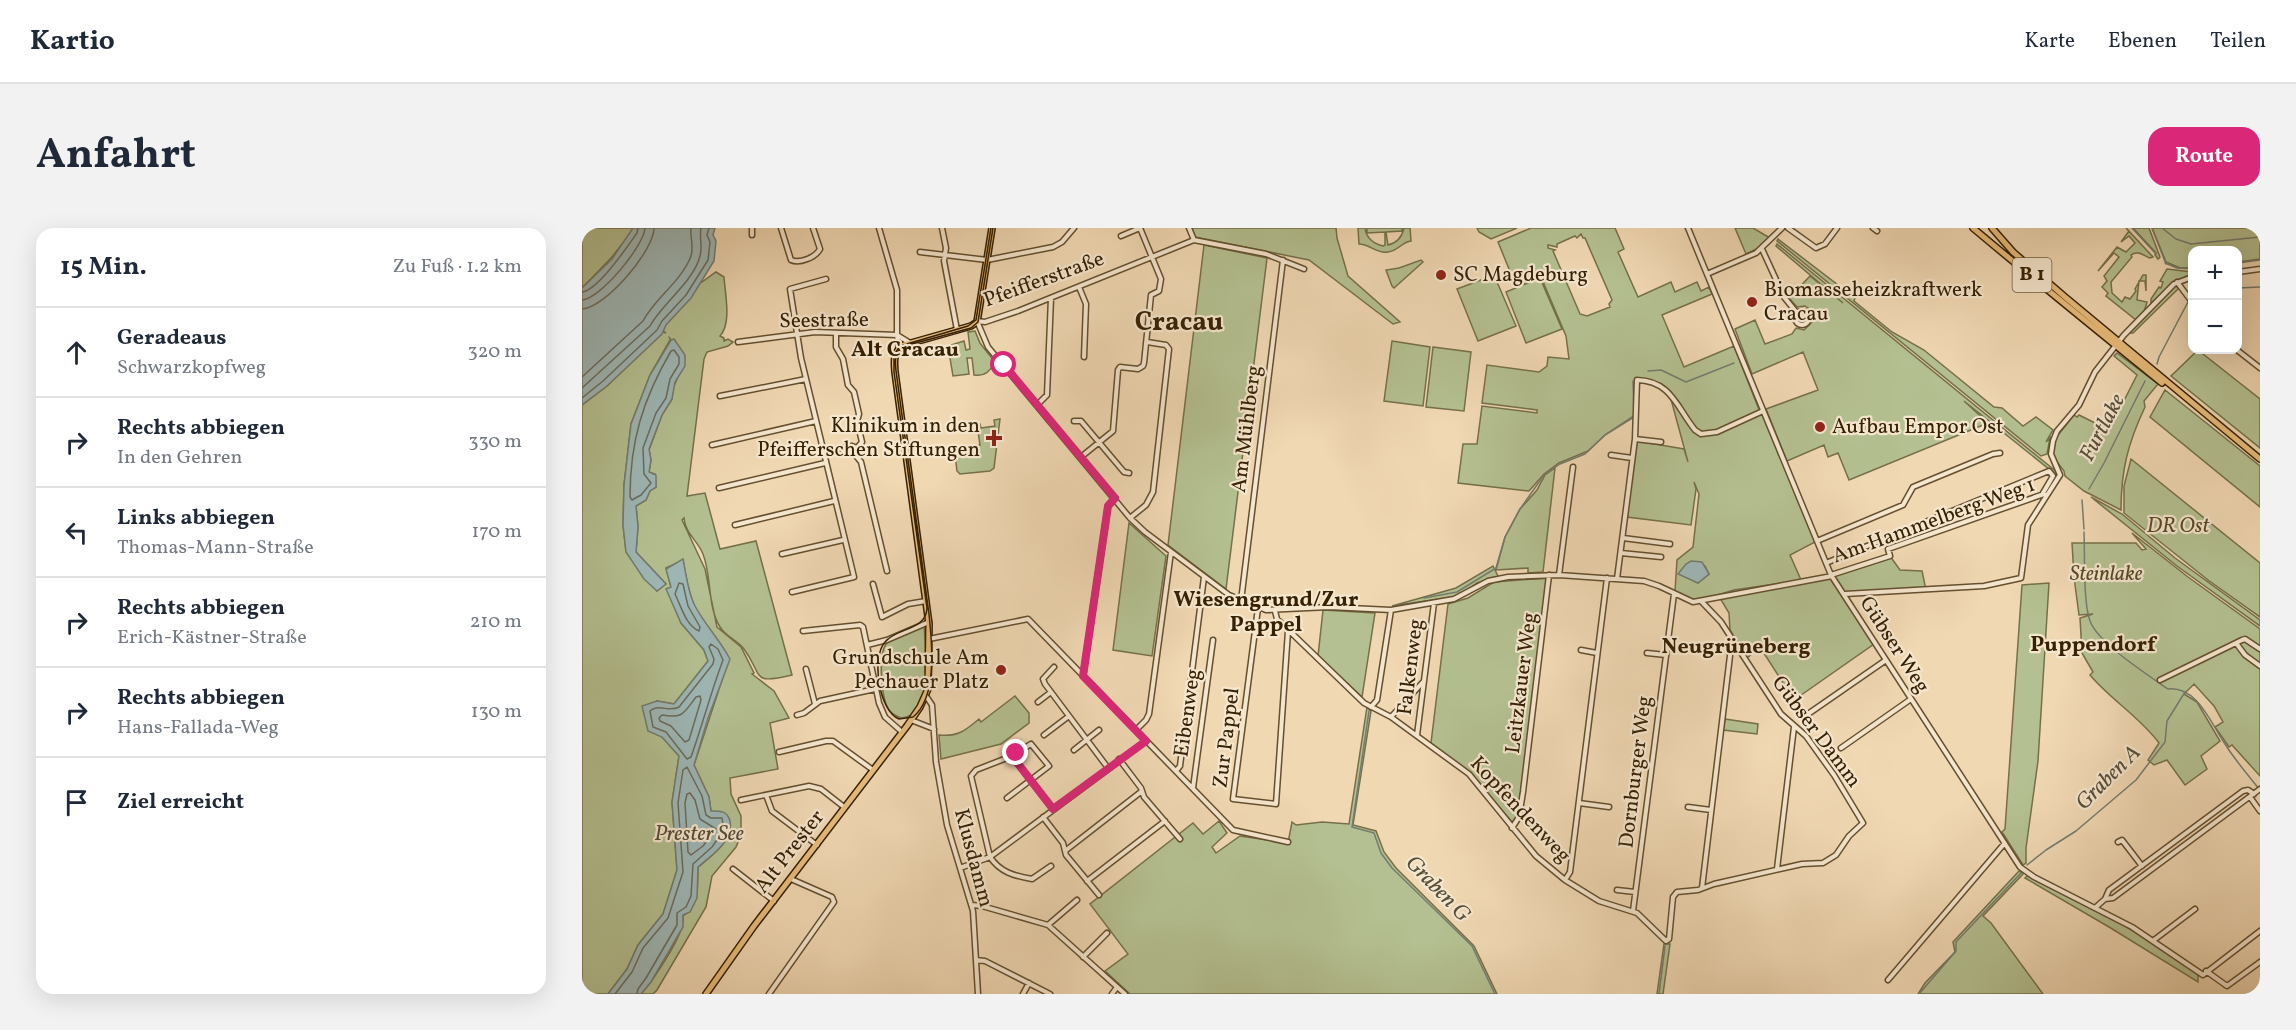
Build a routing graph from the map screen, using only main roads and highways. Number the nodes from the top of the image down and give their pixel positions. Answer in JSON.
{"nodes":[{"id":1,"x":992,"y":228,"type":"edge"},
{"id":2,"x":1973,"y":228,"type":"edge"},
{"id":3,"x":1979,"y":228,"type":"edge"},
{"id":4,"x":1992,"y":228,"type":"edge"},
{"id":5,"x":1990,"y":240,"type":"junction"},
{"id":6,"x":2117,"y":344,"type":"junction"},
{"id":7,"x":2260,"y":459,"type":"edge"},
{"id":8,"x":926,"y":696,"type":"joint"},
{"id":9,"x":706,"y":994,"type":"edge"}],
"edges":[{"from":1,"to":8,"type":"main road","name":"Pfeifferstraße"},
{"from":2,"to":5,"type":"main road"},
{"from":3,"to":5,"type":"main road","number":"B 1"},
{"from":4,"to":6,"type":"main road","number":"B 1"},
{"from":5,"to":6,"type":"main road","number":"B 1"},
{"from":6,"to":7,"type":"main road","number":"B 1"},
{"from":8,"to":9,"type":"main road","name":"Alt Prester"}]}
